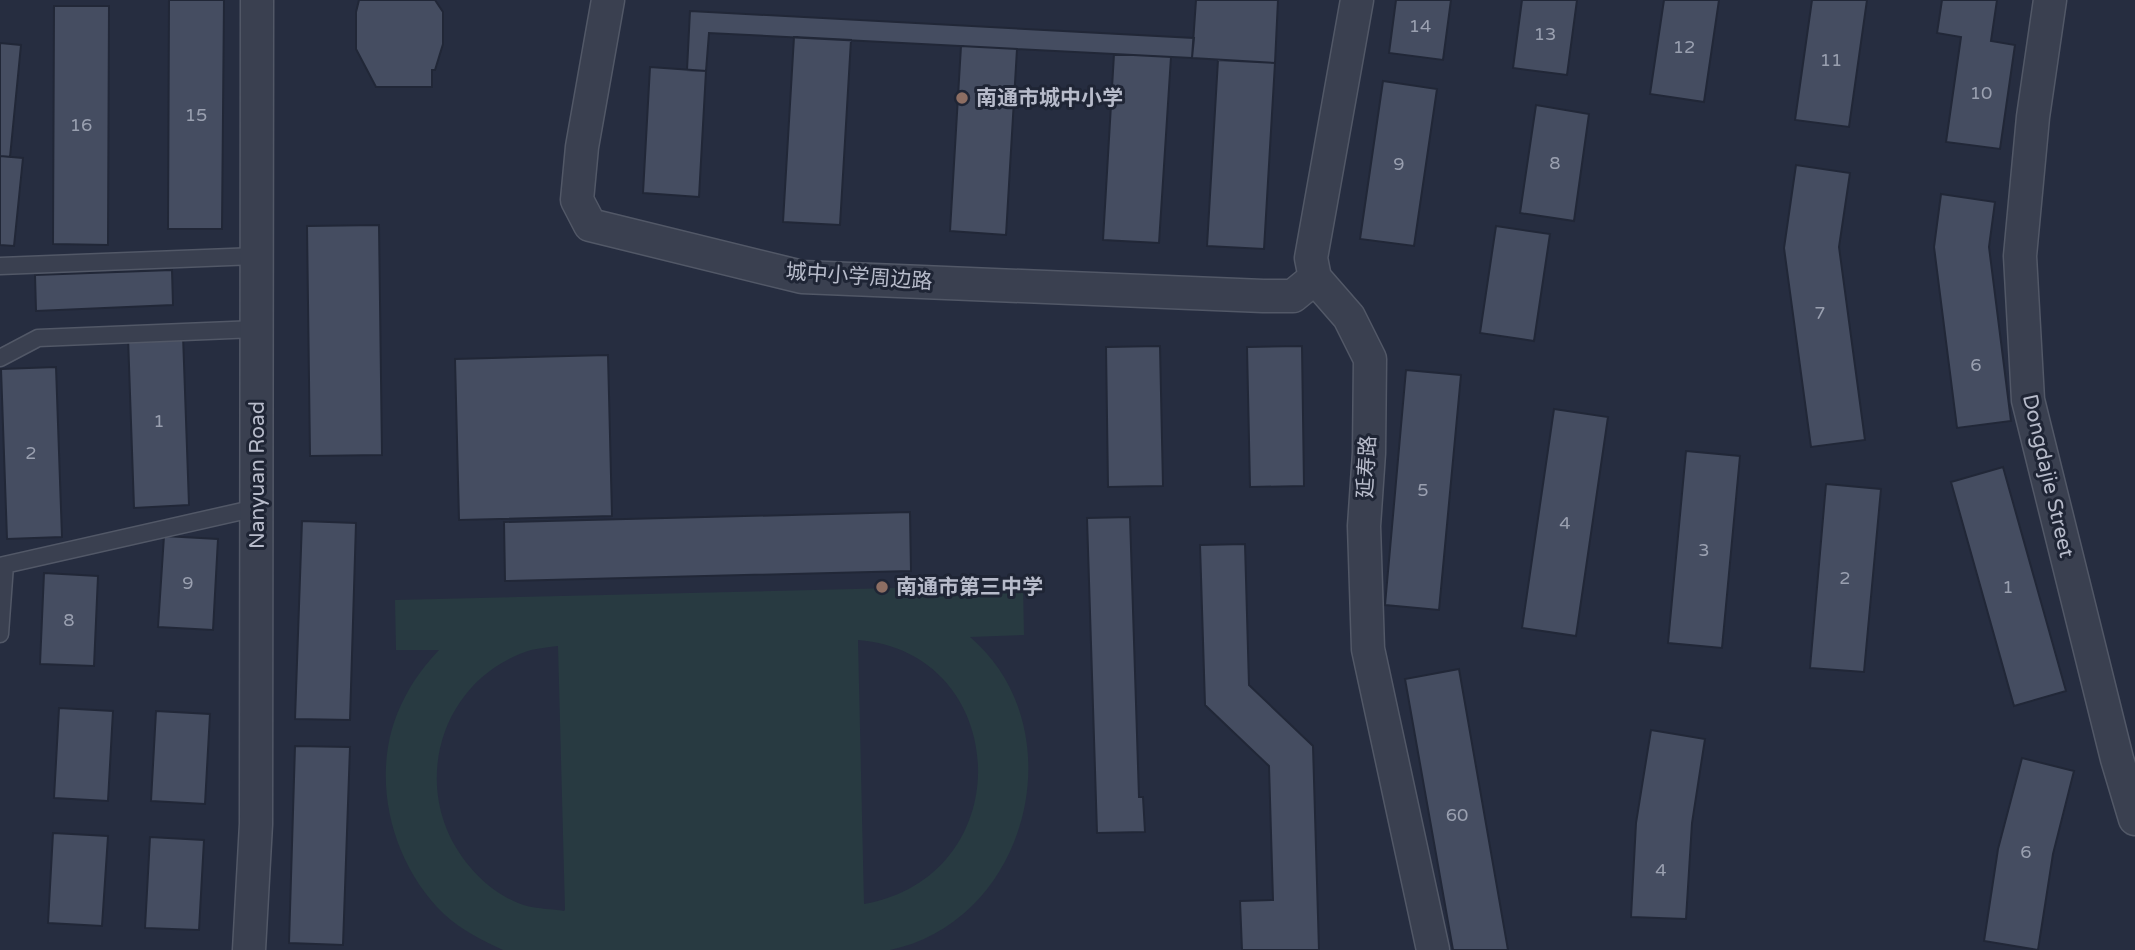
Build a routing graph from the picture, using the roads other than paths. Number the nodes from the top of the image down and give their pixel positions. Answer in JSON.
{"nodes":[{"id":1,"x":257,"y":0,"type":"edge"},
{"id":2,"x":608,"y":0,"type":"edge"},
{"id":3,"x":1357,"y":0,"type":"edge"},
{"id":4,"x":2050,"y":0,"type":"edge"},
{"id":5,"x":257,"y":256,"type":"junction"},
{"id":6,"x":0,"y":266,"type":"edge"},
{"id":7,"x":1315,"y":278,"type":"junction"},
{"id":8,"x":257,"y":330,"type":"junction"},
{"id":9,"x":0,"y":358,"type":"edge"},
{"id":10,"x":257,"y":508,"type":"junction"},
{"id":11,"x":3,"y":566,"type":"edge"},
{"id":12,"x":0,"y":634,"type":"edge"},
{"id":13,"x":2135,"y":819,"type":"edge"},
{"id":14,"x":249,"y":950,"type":"edge"},
{"id":15,"x":1433,"y":950,"type":"edge"}],
"edges":[{"from":1,"to":5,"type":"street","name":"Nanyuan Road"},
{"from":2,"to":7,"type":"street","name":"城中小学周边路"},
{"from":3,"to":7,"type":"street"},
{"from":4,"to":13,"type":"street","name":"Dongdajie Street"},
{"from":5,"to":6,"type":"lane"},
{"from":5,"to":8,"type":"street","name":"Nanyuan Road"},
{"from":7,"to":15,"type":"street","name":"延寿路"},
{"from":8,"to":9,"type":"lane"},
{"from":8,"to":10,"type":"street","name":"Nanyuan Road"},
{"from":10,"to":11,"type":"lane"},
{"from":10,"to":14,"type":"street","name":"Nanyuan Road"},
{"from":11,"to":12,"type":"lane"}]}
